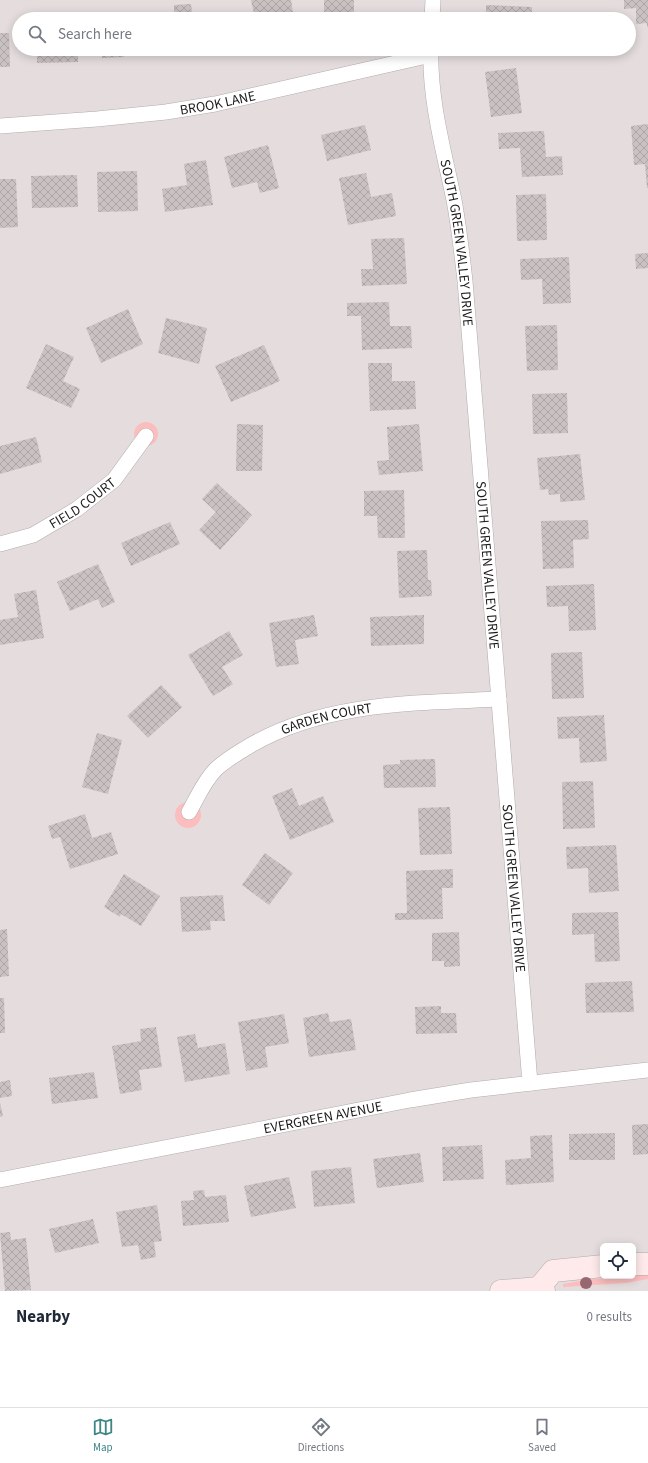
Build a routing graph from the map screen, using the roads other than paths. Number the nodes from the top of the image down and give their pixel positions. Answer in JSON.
{"nodes":[{"id":1,"x":433,"y":0,"type":"edge"},
{"id":2,"x":432,"y":12,"type":"edge"},
{"id":3,"x":414,"y":56,"type":"edge"},
{"id":4,"x":431,"y":56,"type":"edge"},
{"id":5,"x":0,"y":126,"type":"edge"},
{"id":6,"x":146,"y":436,"type":"dead end"},
{"id":7,"x":0,"y":544,"type":"edge"},
{"id":8,"x":499,"y":699,"type":"junction"},
{"id":9,"x":189,"y":812,"type":"dead end"},
{"id":10,"x":648,"y":1070,"type":"edge"},
{"id":11,"x":530,"y":1083,"type":"junction"},
{"id":12,"x":0,"y":1180,"type":"edge"},
{"id":13,"x":636,"y":1264,"type":"edge"},
{"id":14,"x":648,"y":1264,"type":"edge"},
{"id":15,"x":600,"y":1266,"type":"edge"},
{"id":16,"x":541,"y":1289,"type":"edge"},
{"id":17,"x":501,"y":1291,"type":"edge"}],
"edges":[{"from":1,"to":2,"type":"street"},
{"from":3,"to":5,"type":"street","name":"BROOK LANE"},
{"from":4,"to":8,"type":"street","name":"SOUTH GREEN VALLEY DRIVE"},
{"from":6,"to":7,"type":"street","name":"FIELD COURT"},
{"from":8,"to":9,"type":"street","name":"GARDEN COURT"},
{"from":8,"to":11,"type":"street","name":"SOUTH GREEN VALLEY DRIVE"},
{"from":10,"to":11,"type":"street","name":"EVERGREEN AVENUE"},
{"from":11,"to":12,"type":"street","name":"EVERGREEN AVENUE"},
{"from":13,"to":14,"type":"main road"},
{"from":15,"to":16,"type":"main road"},
{"from":16,"to":17,"type":"main road"}]}
